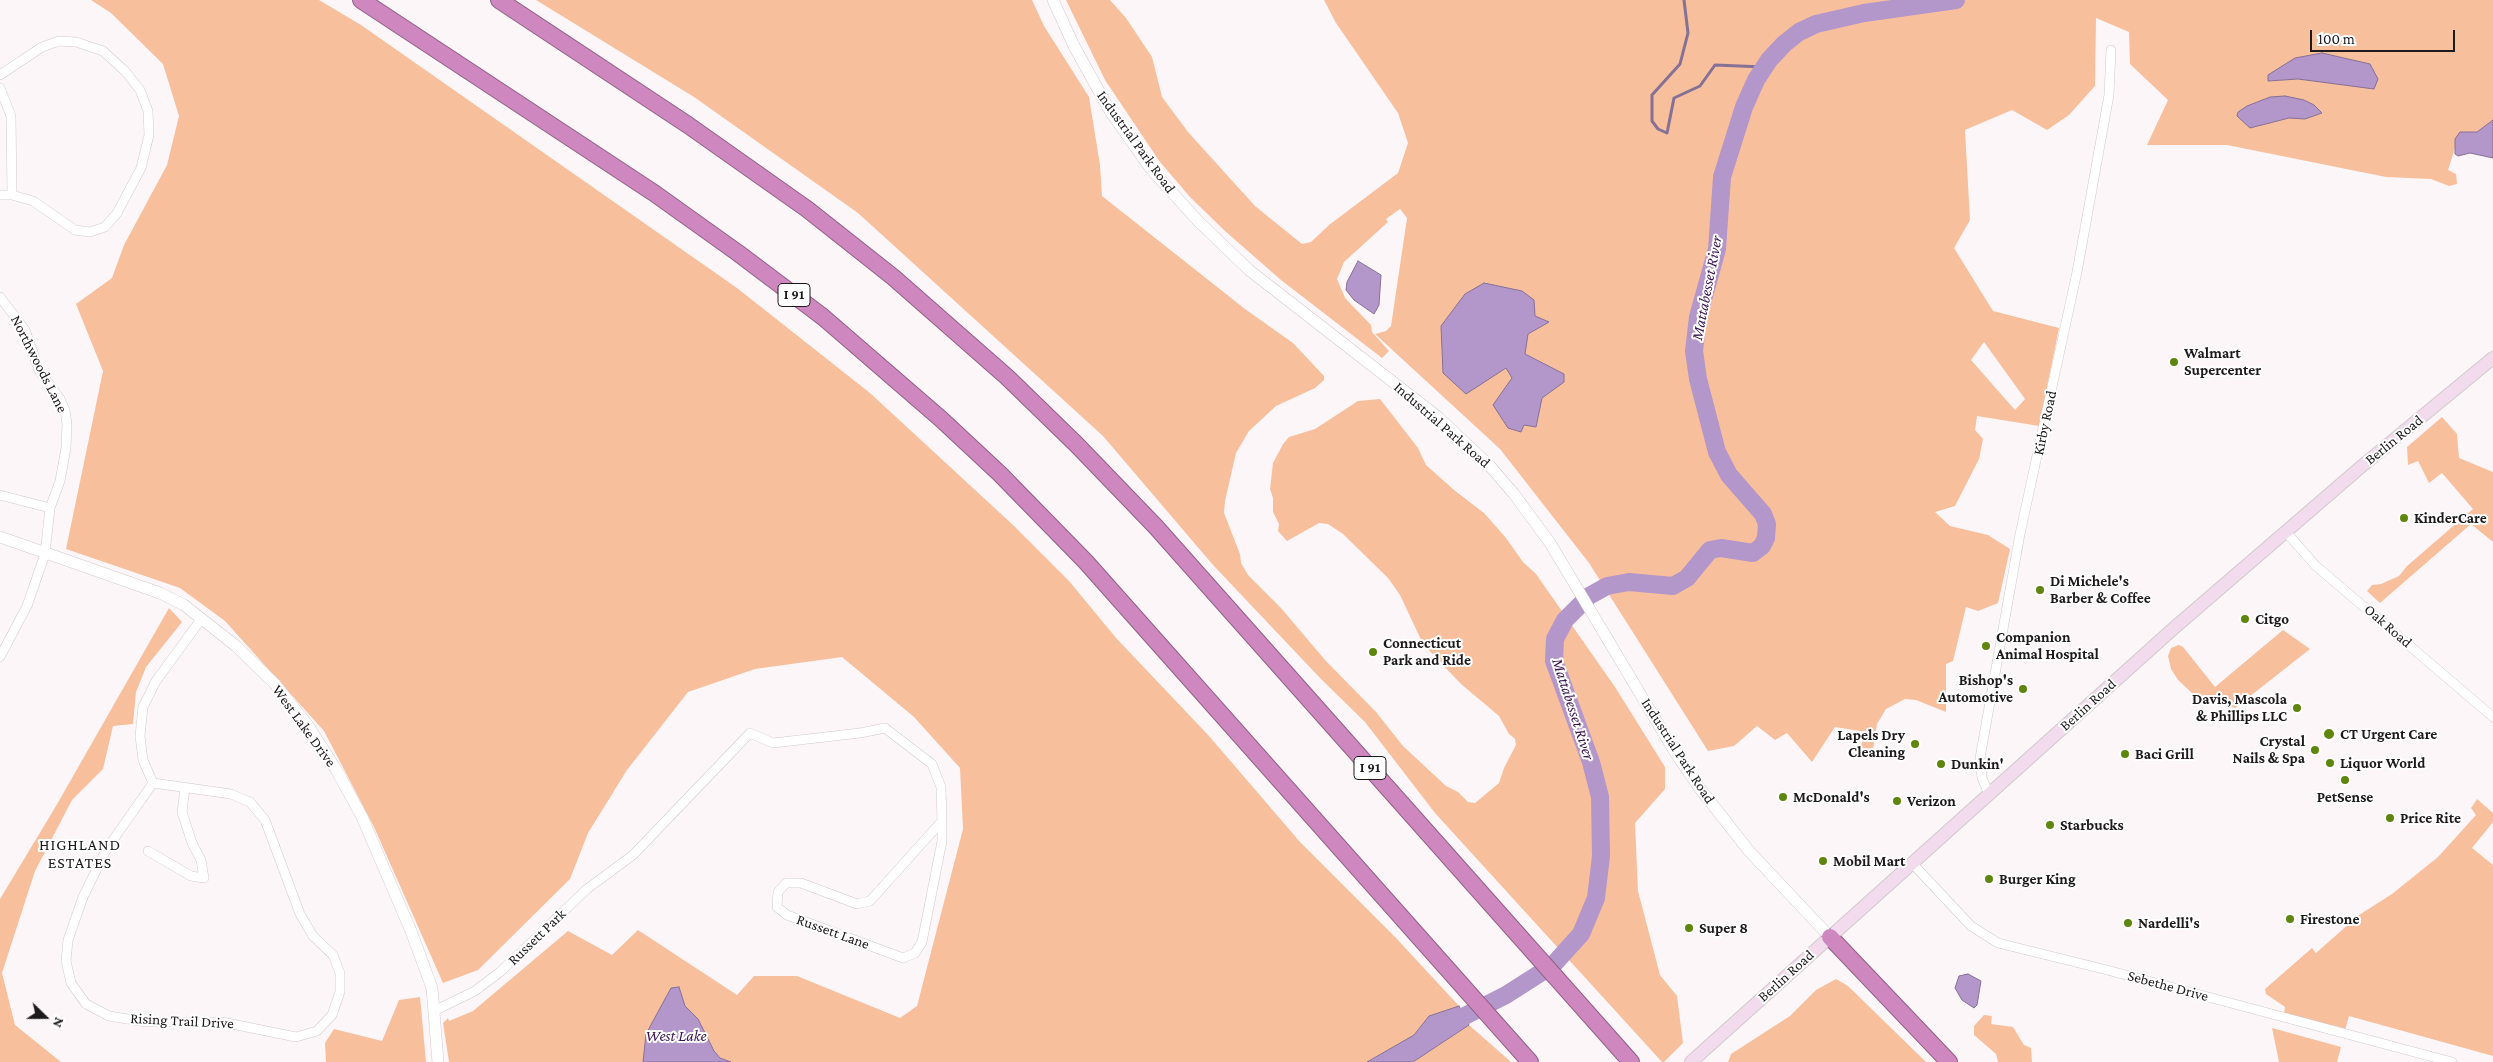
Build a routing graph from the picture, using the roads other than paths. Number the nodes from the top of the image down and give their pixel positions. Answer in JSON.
{"nodes":[{"id":1,"x":360,"y":0,"type":"edge"},
{"id":2,"x":499,"y":0,"type":"edge"},
{"id":3,"x":1053,"y":0,"type":"edge"},
{"id":4,"x":2111,"y":50,"type":"dead end"},
{"id":5,"x":0,"y":75,"type":"edge"},
{"id":6,"x":0,"y":88,"type":"edge"},
{"id":7,"x":12,"y":194,"type":"junction"},
{"id":8,"x":0,"y":195,"type":"edge"},
{"id":9,"x":0,"y":296,"type":"edge"},
{"id":10,"x":2493,"y":358,"type":"edge"},
{"id":11,"x":0,"y":495,"type":"edge"},
{"id":12,"x":50,"y":508,"type":"junction"},
{"id":13,"x":2286,"y":532,"type":"junction"},
{"id":14,"x":0,"y":537,"type":"edge"},
{"id":15,"x":45,"y":554,"type":"junction"},
{"id":16,"x":202,"y":618,"type":"junction"},
{"id":17,"x":0,"y":656,"type":"edge"},
{"id":18,"x":2493,"y":717,"type":"edge"},
{"id":19,"x":153,"y":782,"type":"junction"},
{"id":20,"x":185,"y":788,"type":"junction"},
{"id":21,"x":1989,"y":794,"type":"junction"},
{"id":22,"x":942,"y":821,"type":"junction"},
{"id":23,"x":148,"y":851,"type":"dead end"},
{"id":24,"x":633,"y":855,"type":"joint"},
{"id":25,"x":1912,"y":863,"type":"junction"},
{"id":26,"x":1830,"y":937,"type":"junction"},
{"id":27,"x":436,"y":1010,"type":"junction"},
{"id":28,"x":438,"y":1062,"type":"edge"},
{"id":29,"x":1530,"y":1062,"type":"edge"},
{"id":30,"x":1631,"y":1062,"type":"edge"},
{"id":31,"x":1691,"y":1062,"type":"edge"},
{"id":32,"x":1949,"y":1062,"type":"edge"},
{"id":33,"x":2452,"y":1062,"type":"edge"}],
"edges":[{"from":1,"to":29,"type":"highway","number":"I 91"},
{"from":2,"to":30,"type":"highway","number":"I 91"},
{"from":3,"to":26,"type":"street","name":"Industrial Park Road"},
{"from":4,"to":21,"type":"street","name":"Kirby Road"},
{"from":5,"to":7,"type":"street"},
{"from":6,"to":7,"type":"street"},
{"from":7,"to":8,"type":"street"},
{"from":9,"to":12,"type":"street","name":"Northwoods Lane"},
{"from":10,"to":13,"type":"main road","name":"Berlin Road"},
{"from":11,"to":12,"type":"street"},
{"from":12,"to":15,"type":"street","name":"Northwoods Lane"},
{"from":13,"to":18,"type":"street","name":"Oak Road"},
{"from":13,"to":21,"type":"main road","name":"Berlin Road"},
{"from":14,"to":15,"type":"street","name":"West Lake Drive"},
{"from":15,"to":16,"type":"street","name":"West Lake Drive"},
{"from":15,"to":17,"type":"street","name":"Northwoods Lane"},
{"from":16,"to":19,"type":"street"},
{"from":16,"to":27,"type":"street","name":"West Lake Drive"},
{"from":19,"to":20,"type":"street","name":"Rising Trail Drive"},
{"from":19,"to":20,"type":"street","name":"Rising Trail Drive"},
{"from":20,"to":23,"type":"street"},
{"from":21,"to":25,"type":"main road","name":"Berlin Road"},
{"from":22,"to":22,"type":"street","name":"Russett Lane"},
{"from":22,"to":24,"type":"street","name":"Russett Lane"},
{"from":24,"to":27,"type":"street","name":"Russett Park"},
{"from":25,"to":26,"type":"main road","name":"Berlin Road"},
{"from":25,"to":33,"type":"street","name":"Sebethe Drive"},
{"from":26,"to":31,"type":"main road","name":"Berlin Road"},
{"from":26,"to":32,"type":"highway"},
{"from":27,"to":28,"type":"street","name":"West Lake Drive"}]}
